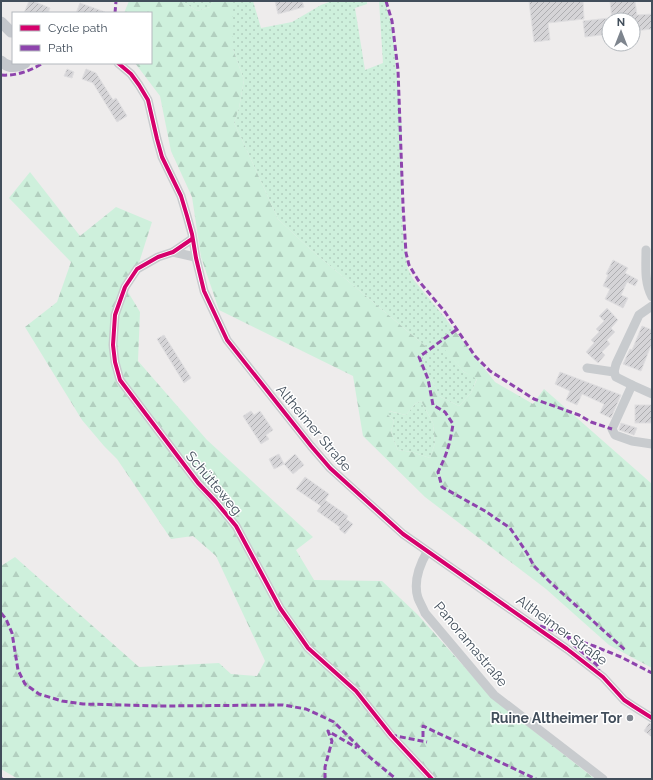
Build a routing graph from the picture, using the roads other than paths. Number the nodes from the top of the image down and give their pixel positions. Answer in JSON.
{"nodes":[{"id":1,"x":1,"y":22,"type":"edge"},
{"id":2,"x":12,"y":32,"type":"edge"},
{"id":3,"x":1,"y":38,"type":"edge"},
{"id":4,"x":2,"y":63,"type":"edge"},
{"id":5,"x":23,"y":64,"type":"edge"},
{"id":6,"x":119,"y":64,"type":"edge"},
{"id":7,"x":192,"y":239,"type":"junction"},
{"id":8,"x":646,"y":250,"type":"dead end"},
{"id":9,"x":173,"y":252,"type":"junction"},
{"id":10,"x":195,"y":257,"type":"junction"},
{"id":11,"x":652,"y":297,"type":"edge"},
{"id":12,"x":652,"y":306,"type":"edge"},
{"id":13,"x":587,"y":368,"type":"dead end"},
{"id":14,"x":614,"y":372,"type":"junction"},
{"id":15,"x":632,"y":385,"type":"junction"},
{"id":16,"x":652,"y":394,"type":"edge"},
{"id":17,"x":652,"y":444,"type":"edge"},
{"id":18,"x":427,"y":552,"type":"junction"},
{"id":19,"x":652,"y":718,"type":"edge"},
{"id":20,"x":432,"y":779,"type":"edge"},
{"id":21,"x":603,"y":779,"type":"edge"}],
"edges":[{"from":1,"to":2,"type":"main road"},
{"from":2,"to":3,"type":"main road"},
{"from":4,"to":5,"type":"main road"},
{"from":6,"to":7,"type":"street","name":"Altheimer Straße"},
{"from":7,"to":9,"type":"street","name":"Schütteweg"},
{"from":7,"to":10,"type":"street","name":"Altheimer Straße"},
{"from":8,"to":11,"type":"street"},
{"from":9,"to":10,"type":"street"},
{"from":9,"to":20,"type":"street","name":"Schütteweg"},
{"from":10,"to":18,"type":"street","name":"Altheimer Straße"},
{"from":12,"to":14,"type":"street"},
{"from":13,"to":14,"type":"street"},
{"from":14,"to":15,"type":"street"},
{"from":15,"to":16,"type":"street"},
{"from":15,"to":17,"type":"street"},
{"from":18,"to":19,"type":"street","name":"Altheimer Straße"},
{"from":18,"to":21,"type":"street","name":"Panoramastraße"}]}
